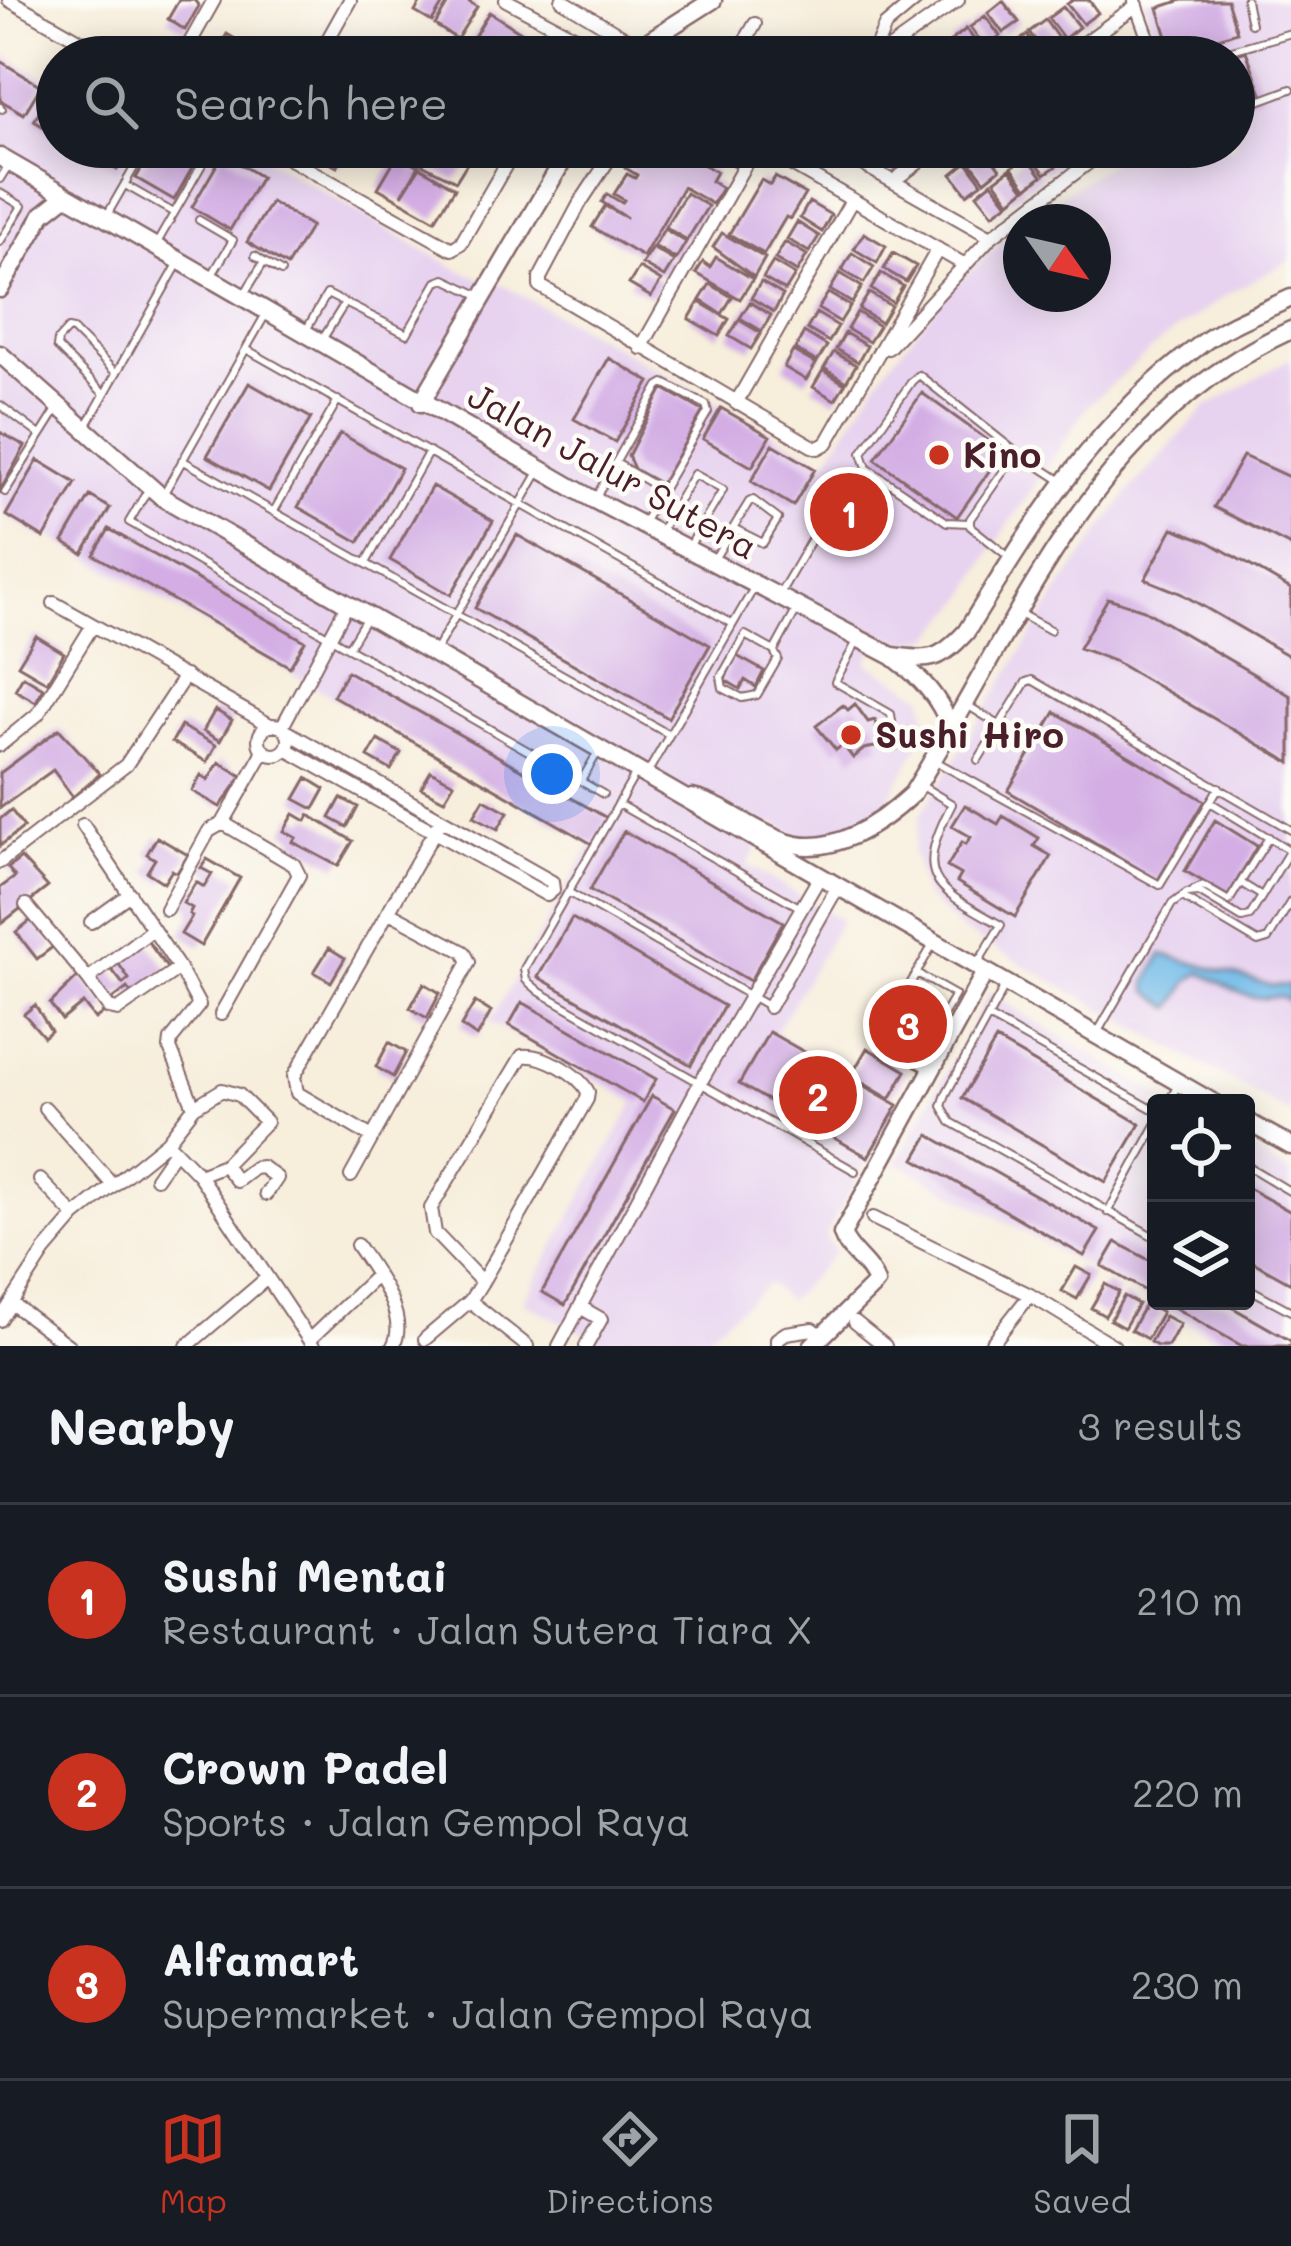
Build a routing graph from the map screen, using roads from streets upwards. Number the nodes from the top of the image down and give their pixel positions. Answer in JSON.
{"nodes":[{"id":1,"x":9,"y":0,"type":"edge"},
{"id":2,"x":214,"y":0,"type":"edge"},
{"id":3,"x":350,"y":0,"type":"edge"},
{"id":4,"x":506,"y":0,"type":"edge"},
{"id":5,"x":562,"y":0,"type":"edge"},
{"id":6,"x":712,"y":0,"type":"edge"},
{"id":7,"x":916,"y":0,"type":"edge"},
{"id":8,"x":958,"y":0,"type":"edge"},
{"id":9,"x":1136,"y":2,"type":"edge"},
{"id":10,"x":755,"y":24,"type":"dead end"},
{"id":11,"x":73,"y":36,"type":"edge"},
{"id":12,"x":194,"y":36,"type":"edge"},
{"id":13,"x":330,"y":36,"type":"edge"},
{"id":14,"x":574,"y":36,"type":"edge"},
{"id":15,"x":619,"y":36,"type":"edge"},
{"id":16,"x":659,"y":36,"type":"edge"},
{"id":17,"x":748,"y":36,"type":"edge"},
{"id":18,"x":882,"y":36,"type":"edge"},
{"id":19,"x":906,"y":36,"type":"edge"},
{"id":20,"x":1092,"y":36,"type":"edge"},
{"id":21,"x":1148,"y":36,"type":"edge"},
{"id":22,"x":5,"y":160,"type":"edge"},
{"id":23,"x":306,"y":168,"type":"edge"},
{"id":24,"x":504,"y":168,"type":"edge"},
{"id":25,"x":558,"y":168,"type":"edge"},
{"id":26,"x":603,"y":168,"type":"edge"},
{"id":27,"x":742,"y":168,"type":"edge"},
{"id":28,"x":797,"y":168,"type":"edge"},
{"id":29,"x":812,"y":168,"type":"edge"},
{"id":30,"x":867,"y":168,"type":"edge"},
{"id":31,"x":912,"y":168,"type":"edge"},
{"id":32,"x":1081,"y":168,"type":"edge"},
{"id":33,"x":808,"y":174,"type":"junction"},
{"id":34,"x":41,"y":182,"type":"junction"},
{"id":35,"x":893,"y":182,"type":"junction"},
{"id":36,"x":66,"y":196,"type":"junction"},
{"id":37,"x":852,"y":200,"type":"junction"},
{"id":38,"x":43,"y":214,"type":"junction"},
{"id":39,"x":991,"y":236,"type":"junction"},
{"id":40,"x":938,"y":249,"type":"junction"},
{"id":41,"x":965,"y":265,"type":"junction"},
{"id":42,"x":0,"y":289,"type":"edge"},
{"id":43,"x":1291,"y":298,"type":"edge"},
{"id":44,"x":1291,"y":330,"type":"edge"},
{"id":45,"x":640,"y":348,"type":"junction"},
{"id":46,"x":0,"y":354,"type":"edge"},
{"id":47,"x":875,"y":362,"type":"junction"},
{"id":48,"x":421,"y":403,"type":"junction"},
{"id":49,"x":736,"y":403,"type":"junction"},
{"id":50,"x":54,"y":603,"type":"dead end"},
{"id":51,"x":347,"y":605,"type":"junction"},
{"id":52,"x":93,"y":625,"type":"junction"},
{"id":53,"x":892,"y":656,"type":"junction"},
{"id":54,"x":184,"y":676,"type":"junction"},
{"id":55,"x":280,"y":728,"type":"junction"},
{"id":56,"x":951,"y":728,"type":"junction"},
{"id":57,"x":0,"y":745,"type":"edge"},
{"id":58,"x":286,"y":749,"type":"junction"},
{"id":59,"x":264,"y":751,"type":"junction"},
{"id":60,"x":684,"y":796,"type":"junction"},
{"id":61,"x":441,"y":818,"type":"junction"},
{"id":62,"x":223,"y":824,"type":"junction"},
{"id":63,"x":83,"y":825,"type":"dead end"},
{"id":64,"x":434,"y":832,"type":"junction"},
{"id":65,"x":0,"y":862,"type":"edge"},
{"id":66,"x":819,"y":878,"type":"junction"},
{"id":67,"x":837,"y":888,"type":"junction"},
{"id":68,"x":130,"y":895,"type":"junction"},
{"id":69,"x":26,"y":905,"type":"dead end"},
{"id":70,"x":166,"y":909,"type":"dead end"},
{"id":71,"x":389,"y":912,"type":"junction"},
{"id":72,"x":91,"y":922,"type":"dead end"},
{"id":73,"x":153,"y":929,"type":"junction"},
{"id":74,"x":179,"y":968,"type":"junction"},
{"id":75,"x":979,"y":971,"type":"junction"},
{"id":76,"x":88,"y":979,"type":"junction"},
{"id":77,"x":769,"y":1007,"type":"road end"},
{"id":78,"x":221,"y":1014,"type":"dead end"},
{"id":79,"x":1198,"y":1094,"type":"edge"},
{"id":80,"x":194,"y":1107,"type":"junction"},
{"id":81,"x":45,"y":1108,"type":"dead end"},
{"id":82,"x":1255,"y":1126,"type":"edge"},
{"id":83,"x":373,"y":1137,"type":"junction"},
{"id":84,"x":1291,"y":1146,"type":"edge"},
{"id":85,"x":170,"y":1147,"type":"junction"},
{"id":86,"x":224,"y":1165,"type":"junction"},
{"id":87,"x":199,"y":1175,"type":"junction"},
{"id":88,"x":351,"y":1177,"type":"dead end"},
{"id":89,"x":156,"y":1178,"type":"dead end"},
{"id":90,"x":40,"y":1180,"type":"dead end"},
{"id":91,"x":113,"y":1184,"type":"junction"},
{"id":92,"x":266,"y":1193,"type":"dead end"},
{"id":93,"x":75,"y":1216,"type":"junction"},
{"id":94,"x":873,"y":1218,"type":"dead end"},
{"id":95,"x":357,"y":1245,"type":"dead end"},
{"id":96,"x":377,"y":1275,"type":"junction"},
{"id":97,"x":267,"y":1278,"type":"junction"},
{"id":98,"x":482,"y":1282,"type":"junction"},
{"id":99,"x":1030,"y":1295,"type":"junction"},
{"id":100,"x":470,"y":1301,"type":"junction"},
{"id":101,"x":11,"y":1303,"type":"junction"},
{"id":102,"x":580,"y":1307,"type":"junction"},
{"id":103,"x":0,"y":1320,"type":"edge"},
{"id":104,"x":855,"y":1322,"type":"dead end"},
{"id":105,"x":425,"y":1339,"type":"dead end"},
{"id":106,"x":817,"y":1341,"type":"edge"},
{"id":107,"x":311,"y":1343,"type":"edge"},
{"id":108,"x":69,"y":1346,"type":"edge"},
{"id":109,"x":187,"y":1346,"type":"edge"},
{"id":110,"x":393,"y":1346,"type":"edge"},
{"id":111,"x":527,"y":1346,"type":"edge"},
{"id":112,"x":559,"y":1346,"type":"edge"},
{"id":113,"x":586,"y":1346,"type":"edge"},
{"id":114,"x":778,"y":1346,"type":"edge"},
{"id":115,"x":885,"y":1346,"type":"edge"},
{"id":116,"x":990,"y":1346,"type":"edge"},
{"id":117,"x":1114,"y":1346,"type":"edge"}],
"edges":[{"from":1,"to":11,"type":"street"},
{"from":2,"to":12,"type":"street"},
{"from":3,"to":13,"type":"street"},
{"from":4,"to":14,"type":"street"},
{"from":5,"to":15,"type":"street"},
{"from":6,"to":16,"type":"main road"},
{"from":7,"to":18,"type":"street"},
{"from":8,"to":19,"type":"street"},
{"from":9,"to":20,"type":"street"},
{"from":9,"to":21,"type":"street"},
{"from":10,"to":17,"type":"street"},
{"from":22,"to":34,"type":"main road","name":"Jalan Jalur Sutera"},
{"from":23,"to":24,"type":"street"},
{"from":25,"to":48,"type":"main road"},
{"from":26,"to":45,"type":"street"},
{"from":27,"to":45,"type":"street"},
{"from":28,"to":33,"type":"street"},
{"from":29,"to":33,"type":"street"},
{"from":30,"to":35,"type":"street"},
{"from":31,"to":35,"type":"street"},
{"from":32,"to":39,"type":"street"},
{"from":33,"to":37,"type":"street"},
{"from":34,"to":36,"type":"main road","name":"Jalan Jalur Sutera"},
{"from":34,"to":38,"type":"main road"},
{"from":35,"to":39,"type":"street"},
{"from":36,"to":38,"type":"main road"},
{"from":36,"to":48,"type":"main road","name":"Jalan Jalur Sutera"},
{"from":37,"to":40,"type":"street"},
{"from":37,"to":49,"type":"street"},
{"from":38,"to":42,"type":"main road"},
{"from":39,"to":41,"type":"street"},
{"from":40,"to":41,"type":"street"},
{"from":40,"to":47,"type":"street"},
{"from":41,"to":47,"type":"street"},
{"from":43,"to":53,"type":"main road"},
{"from":44,"to":56,"type":"main road"},
{"from":45,"to":49,"type":"street"},
{"from":46,"to":51,"type":"main road"},
{"from":47,"to":49,"type":"street"},
{"from":48,"to":53,"type":"main road","name":"Jalan Jalur Sutera"},
{"from":50,"to":52,"type":"street"},
{"from":51,"to":55,"type":"street"},
{"from":51,"to":60,"type":"main road"},
{"from":52,"to":54,"type":"street"},
{"from":52,"to":57,"type":"street"},
{"from":53,"to":56,"type":"main road","name":"Jalan Jalur Sutera"},
{"from":54,"to":55,"type":"street"},
{"from":54,"to":65,"type":"street"},
{"from":55,"to":58,"type":"street"},
{"from":55,"to":59,"type":"street"},
{"from":55,"to":61,"type":"street"},
{"from":56,"to":60,"type":"main road"},
{"from":58,"to":59,"type":"street"},
{"from":58,"to":64,"type":"street"},
{"from":59,"to":62,"type":"street"},
{"from":60,"to":66,"type":"main road"},
{"from":61,"to":64,"type":"street"},
{"from":61,"to":64,"type":"street"},
{"from":62,"to":70,"type":"street"},
{"from":62,"to":78,"type":"street"},
{"from":63,"to":68,"type":"street"},
{"from":64,"to":71,"type":"street"},
{"from":66,"to":67,"type":"main road"},
{"from":66,"to":102,"type":"street"},
{"from":67,"to":75,"type":"main road"},
{"from":67,"to":77,"type":"street"},
{"from":68,"to":72,"type":"street"},
{"from":68,"to":73,"type":"street"},
{"from":69,"to":76,"type":"street"},
{"from":71,"to":83,"type":"street"},
{"from":71,"to":83,"type":"street"},
{"from":73,"to":74,"type":"street"},
{"from":73,"to":76,"type":"street"},
{"from":74,"to":76,"type":"street"},
{"from":74,"to":80,"type":"street"},
{"from":75,"to":79,"type":"main road"},
{"from":75,"to":106,"type":"main road"},
{"from":80,"to":85,"type":"street"},
{"from":80,"to":86,"type":"street"},
{"from":81,"to":91,"type":"street"},
{"from":82,"to":84,"type":"main road"},
{"from":83,"to":88,"type":"street"},
{"from":85,"to":87,"type":"street"},
{"from":85,"to":89,"type":"street"},
{"from":85,"to":91,"type":"street"},
{"from":86,"to":87,"type":"street"},
{"from":86,"to":92,"type":"street"},
{"from":87,"to":97,"type":"street"},
{"from":90,"to":93,"type":"street"},
{"from":91,"to":93,"type":"street"},
{"from":93,"to":101,"type":"street"},
{"from":94,"to":99,"type":"street"},
{"from":95,"to":96,"type":"street"},
{"from":96,"to":107,"type":"street"},
{"from":96,"to":110,"type":"street"},
{"from":97,"to":107,"type":"street"},
{"from":97,"to":109,"type":"street"},
{"from":98,"to":98,"type":"street"},
{"from":98,"to":100,"type":"street"},
{"from":99,"to":116,"type":"street"},
{"from":99,"to":117,"type":"street"},
{"from":100,"to":105,"type":"street"},
{"from":100,"to":111,"type":"street"},
{"from":101,"to":103,"type":"street"},
{"from":101,"to":108,"type":"street"},
{"from":102,"to":112,"type":"street"},
{"from":102,"to":113,"type":"street"},
{"from":104,"to":115,"type":"street"},
{"from":106,"to":114,"type":"street"}]}
